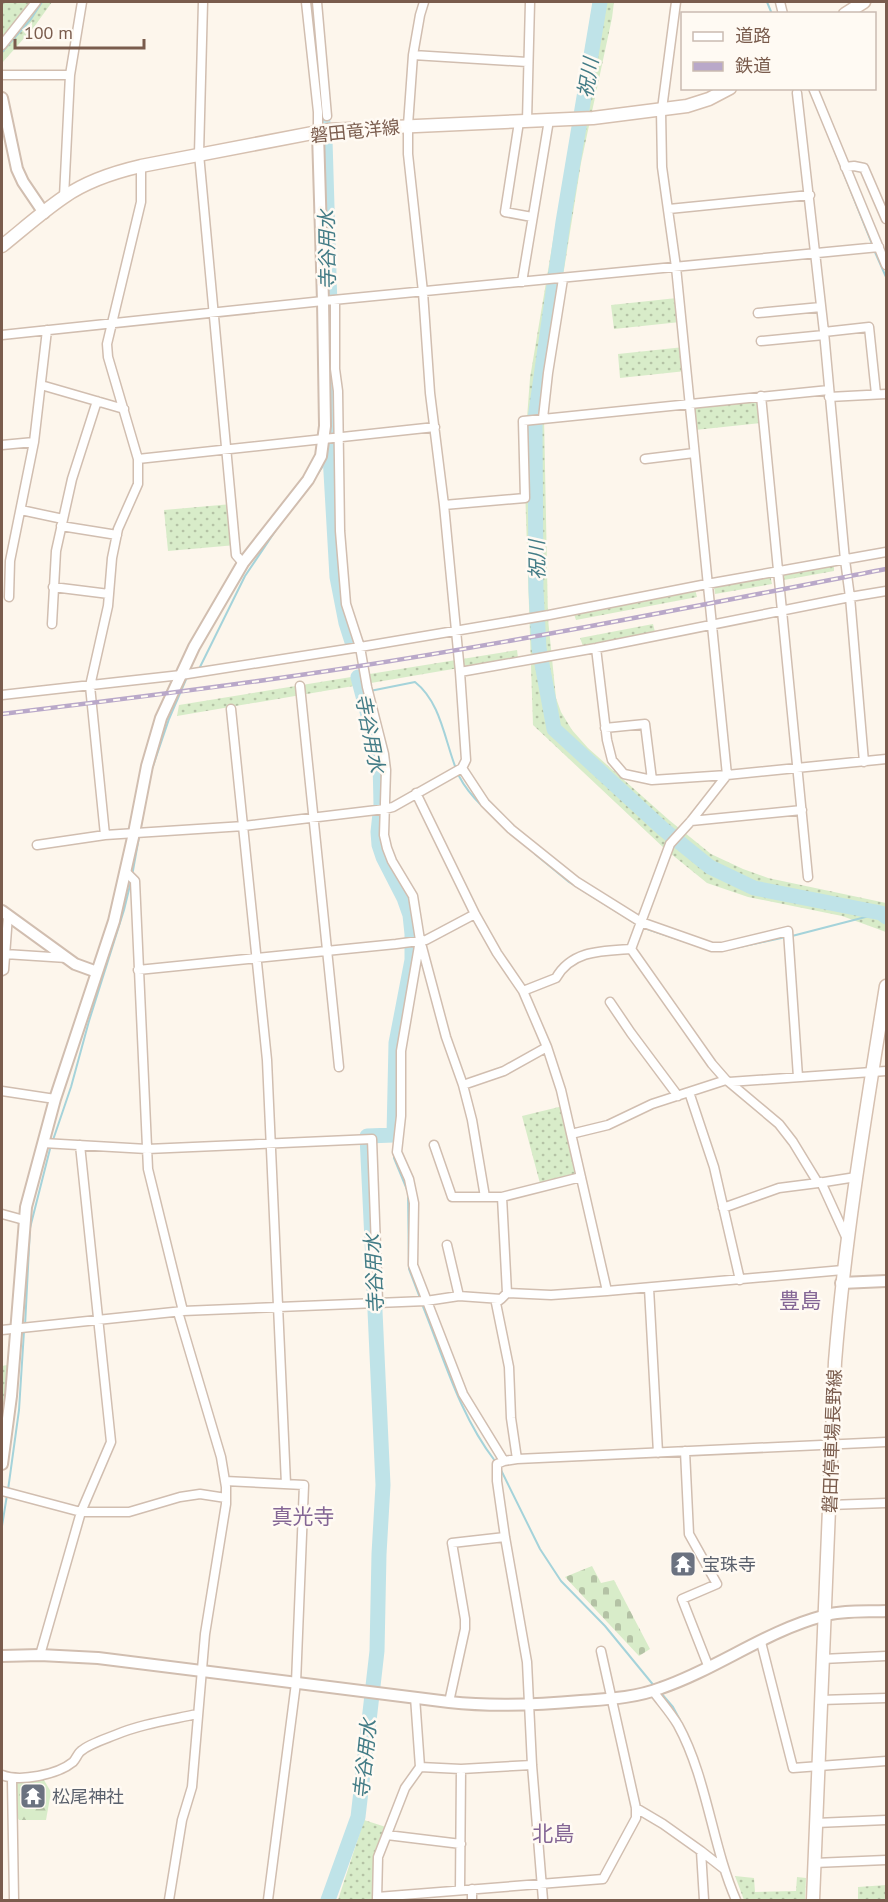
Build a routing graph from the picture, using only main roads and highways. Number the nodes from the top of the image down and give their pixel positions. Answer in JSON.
{"nodes":[{"id":1,"x":864,"y":2,"type":"edge"},
{"id":2,"x":848,"y":12,"type":"edge"},
{"id":3,"x":726,"y":90,"type":"edge"},
{"id":4,"x":2,"y":246,"type":"edge"},
{"id":5,"x":886,"y":986,"type":"edge"},
{"id":6,"x":813,"y":1900,"type":"edge"}],
"edges":[{"from":1,"to":2,"type":"main road"},
{"from":3,"to":4,"type":"main road","name":"磐田竜洋線"},
{"from":5,"to":6,"type":"main road","name":"磐田停車場長野線"}]}
